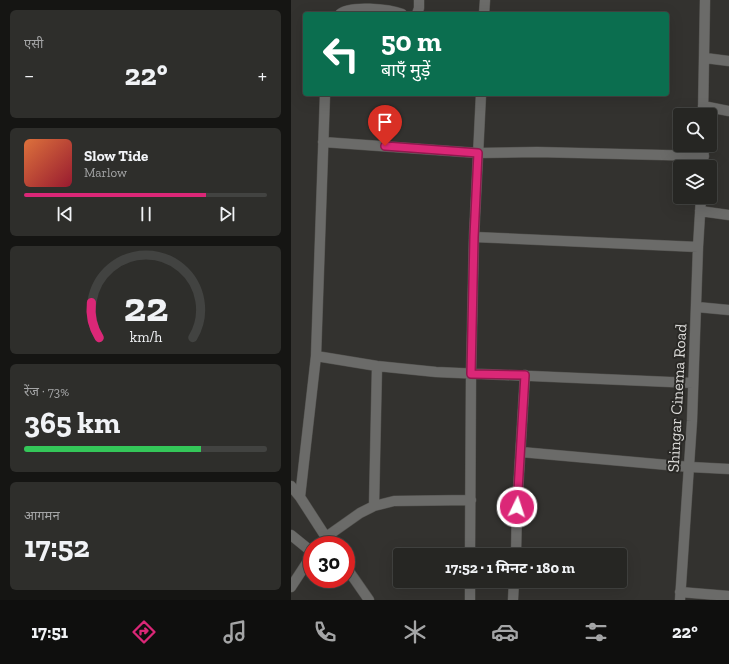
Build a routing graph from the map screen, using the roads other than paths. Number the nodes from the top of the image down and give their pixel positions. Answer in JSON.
{"nodes":[{"id":1,"x":419,"y":0,"type":"edge"},
{"id":2,"x":485,"y":0,"type":"edge"},
{"id":3,"x":705,"y":0,"type":"edge"},
{"id":4,"x":342,"y":12,"type":"edge"},
{"id":5,"x":393,"y":12,"type":"edge"},
{"id":6,"x":418,"y":12,"type":"edge"},
{"id":7,"x":484,"y":12,"type":"edge"},
{"id":8,"x":705,"y":58,"type":"junction"},
{"id":9,"x":729,"y":62,"type":"edge"},
{"id":10,"x":325,"y":96,"type":"edge"},
{"id":11,"x":481,"y":96,"type":"edge"},
{"id":12,"x":703,"y":108,"type":"edge"},
{"id":13,"x":717,"y":110,"type":"edge"},
{"id":14,"x":729,"y":110,"type":"edge"},
{"id":15,"x":323,"y":142,"type":"junction"},
{"id":16,"x":704,"y":152,"type":"edge"},
{"id":17,"x":478,"y":153,"type":"junction"},
{"id":18,"x":704,"y":156,"type":"junction"},
{"id":19,"x":704,"y":160,"type":"edge"},
{"id":20,"x":700,"y":204,"type":"edge"},
{"id":21,"x":700,"y":211,"type":"junction"},
{"id":22,"x":729,"y":215,"type":"edge"},
{"id":23,"x":474,"y":237,"type":"junction"},
{"id":24,"x":698,"y":246,"type":"junction"},
{"id":25,"x":697,"y":307,"type":"junction"},
{"id":26,"x":729,"y":310,"type":"edge"},
{"id":27,"x":316,"y":356,"type":"junction"},
{"id":28,"x":377,"y":366,"type":"junction"},
{"id":29,"x":471,"y":374,"type":"junction"},
{"id":30,"x":525,"y":375,"type":"junction"},
{"id":31,"x":693,"y":383,"type":"junction"},
{"id":32,"x":521,"y":452,"type":"junction"},
{"id":33,"x":690,"y":467,"type":"junction"},
{"id":34,"x":729,"y":469,"type":"edge"},
{"id":35,"x":291,"y":486,"type":"edge"},
{"id":36,"x":300,"y":497,"type":"junction"},
{"id":37,"x":471,"y":500,"type":"junction"},
{"id":38,"x":374,"y":506,"type":"junction"},
{"id":39,"x":291,"y":535,"type":"edge"},
{"id":40,"x":322,"y":536,"type":"edge"},
{"id":41,"x":332,"y":536,"type":"edge"},
{"id":42,"x":303,"y":545,"type":"edge"},
{"id":43,"x":470,"y":548,"type":"edge"},
{"id":44,"x":516,"y":548,"type":"edge"},
{"id":45,"x":303,"y":569,"type":"edge"},
{"id":46,"x":355,"y":580,"type":"edge"},
{"id":47,"x":291,"y":587,"type":"edge"},
{"id":48,"x":470,"y":588,"type":"edge"},
{"id":49,"x":514,"y":588,"type":"edge"},
{"id":50,"x":680,"y":596,"type":"edge"},
{"id":51,"x":729,"y":596,"type":"edge"},
{"id":52,"x":369,"y":600,"type":"edge"},
{"id":53,"x":470,"y":600,"type":"edge"},
{"id":54,"x":513,"y":600,"type":"edge"}],
"edges":[{"from":1,"to":6,"type":"street"},
{"from":2,"to":7,"type":"street"},
{"from":3,"to":8,"type":"street"},
{"from":4,"to":5,"type":"street"},
{"from":8,"to":9,"type":"street"},
{"from":8,"to":12,"type":"street"},
{"from":10,"to":15,"type":"street"},
{"from":11,"to":17,"type":"street"},
{"from":13,"to":14,"type":"street"},
{"from":15,"to":17,"type":"street"},
{"from":15,"to":27,"type":"street"},
{"from":16,"to":18,"type":"street"},
{"from":17,"to":18,"type":"street"},
{"from":17,"to":23,"type":"street"},
{"from":18,"to":19,"type":"street"},
{"from":20,"to":21,"type":"street","name":"Shingar Cinema Road"},
{"from":21,"to":22,"type":"street"},
{"from":21,"to":24,"type":"street","name":"Shingar Cinema Road"},
{"from":23,"to":24,"type":"street"},
{"from":23,"to":29,"type":"street"},
{"from":24,"to":25,"type":"street","name":"Shingar Cinema Road"},
{"from":25,"to":26,"type":"street"},
{"from":25,"to":31,"type":"street","name":"Shingar Cinema Road"},
{"from":27,"to":28,"type":"street"},
{"from":27,"to":36,"type":"street"},
{"from":28,"to":29,"type":"street"},
{"from":28,"to":38,"type":"street"},
{"from":29,"to":30,"type":"street"},
{"from":29,"to":37,"type":"street"},
{"from":30,"to":31,"type":"street"},
{"from":30,"to":32,"type":"street"},
{"from":31,"to":33,"type":"street","name":"Shingar Cinema Road"},
{"from":32,"to":33,"type":"street"},
{"from":32,"to":44,"type":"street"},
{"from":33,"to":34,"type":"street"},
{"from":33,"to":50,"type":"street","name":"Shingar Cinema Road"},
{"from":35,"to":36,"type":"street"},
{"from":36,"to":40,"type":"street"},
{"from":37,"to":38,"type":"street"},
{"from":37,"to":43,"type":"street"},
{"from":38,"to":41,"type":"street"},
{"from":39,"to":42,"type":"street"},
{"from":45,"to":47,"type":"street"},
{"from":46,"to":52,"type":"street"},
{"from":48,"to":53,"type":"street"},
{"from":49,"to":54,"type":"street"},
{"from":50,"to":51,"type":"street"}]}
